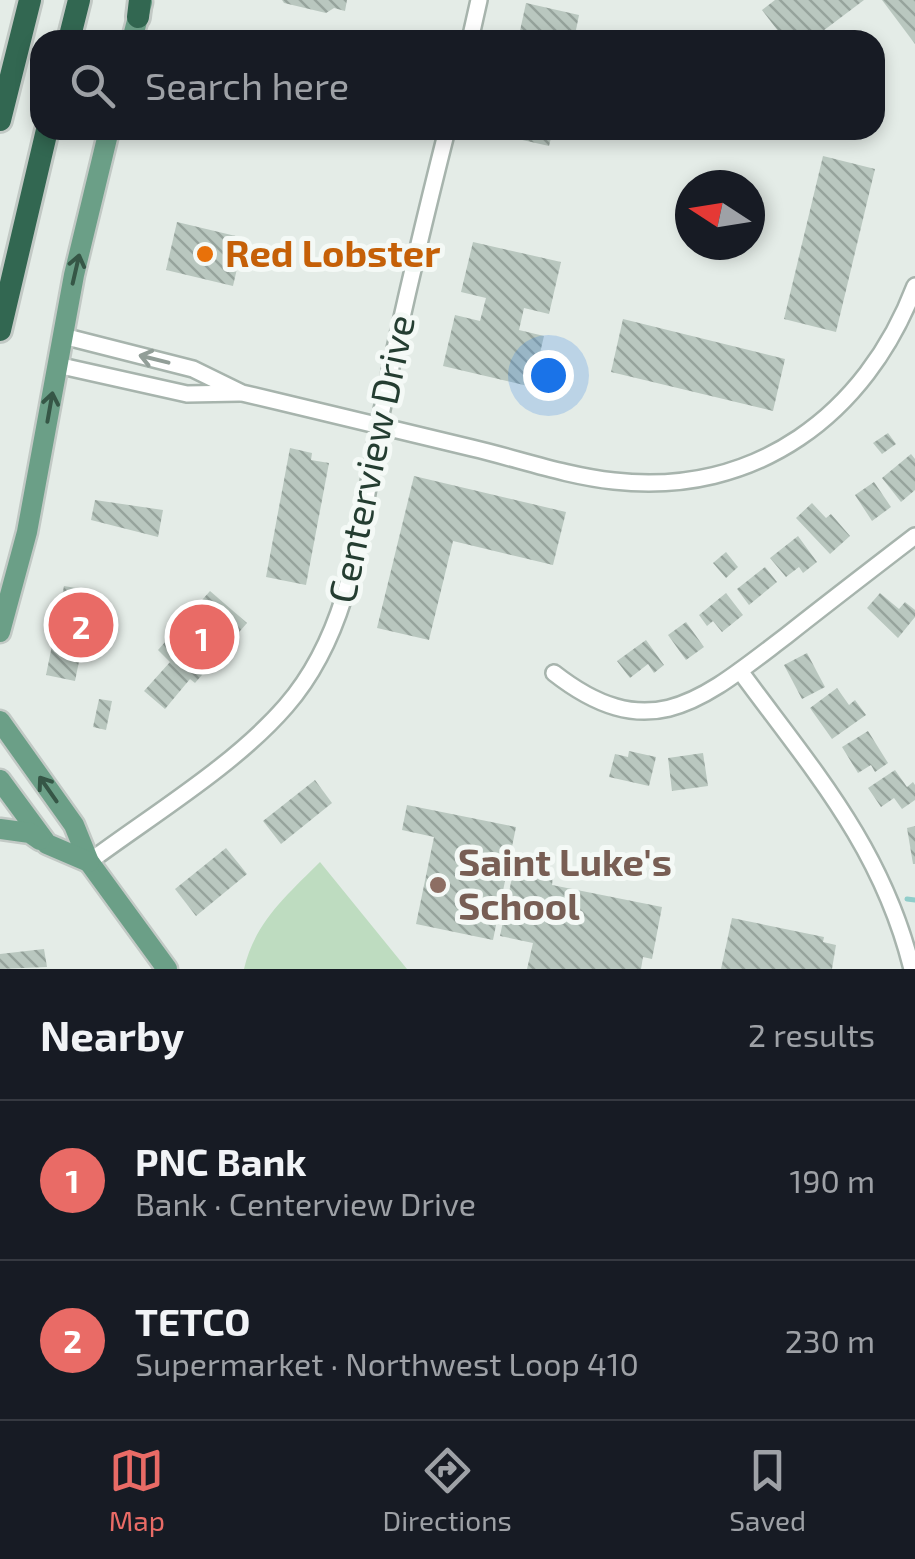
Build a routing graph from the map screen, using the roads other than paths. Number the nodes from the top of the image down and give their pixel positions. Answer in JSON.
{"nodes":[{"id":1,"x":30,"y":0,"type":"edge"},
{"id":2,"x":79,"y":0,"type":"edge"},
{"id":3,"x":480,"y":0,"type":"edge"},
{"id":4,"x":72,"y":30,"type":"edge"},
{"id":5,"x":472,"y":30,"type":"edge"},
{"id":6,"x":0,"y":120,"type":"edge"},
{"id":7,"x":45,"y":140,"type":"edge"},
{"id":8,"x":107,"y":140,"type":"edge"},
{"id":9,"x":445,"y":140,"type":"edge"},
{"id":10,"x":915,"y":286,"type":"edge"},
{"id":11,"x":0,"y":330,"type":"edge"},
{"id":12,"x":63,"y":336,"type":"junction"},
{"id":13,"x":57,"y":364,"type":"junction"},
{"id":14,"x":242,"y":392,"type":"junction"},
{"id":15,"x":378,"y":426,"type":"junction"},
{"id":16,"x":27,"y":532,"type":"junction"},
{"id":17,"x":915,"y":537,"type":"edge"},
{"id":18,"x":0,"y":590,"type":"edge"},
{"id":19,"x":0,"y":632,"type":"edge"},
{"id":20,"x":740,"y":671,"type":"junction"},
{"id":21,"x":554,"y":674,"type":"dead end"},
{"id":22,"x":0,"y":721,"type":"edge"},
{"id":23,"x":0,"y":780,"type":"edge"},
{"id":24,"x":0,"y":829,"type":"edge"},
{"id":25,"x":46,"y":844,"type":"junction"},
{"id":26,"x":89,"y":862,"type":"junction"},
{"id":27,"x":168,"y":969,"type":"edge"},
{"id":28,"x":912,"y":969,"type":"edge"}],
"edges":[{"from":1,"to":6,"type":"highway"},
{"from":2,"to":4,"type":"highway"},
{"from":3,"to":5,"type":"street"},
{"from":7,"to":11,"type":"highway"},
{"from":12,"to":8,"type":"main road","one_way":true},
{"from":9,"to":15,"type":"street","name":"Centerview Drive"},
{"from":10,"to":15,"type":"street"},
{"from":12,"to":13,"type":"main road"},
{"from":14,"to":12,"type":"street","one_way":true},
{"from":13,"to":14,"type":"street"},
{"from":16,"to":13,"type":"main road","one_way":true},
{"from":14,"to":15,"type":"street"},
{"from":15,"to":26,"type":"street","name":"Centerview Drive"},
{"from":16,"to":18,"type":"main road"},
{"from":16,"to":19,"type":"main road"},
{"from":17,"to":20,"type":"street"},
{"from":20,"to":21,"type":"street"},
{"from":20,"to":28,"type":"street"},
{"from":26,"to":22,"type":"main road","one_way":true},
{"from":23,"to":25,"type":"main road"},
{"from":24,"to":25,"type":"main road"},
{"from":25,"to":26,"type":"main road"},
{"from":26,"to":27,"type":"main road"}]}
